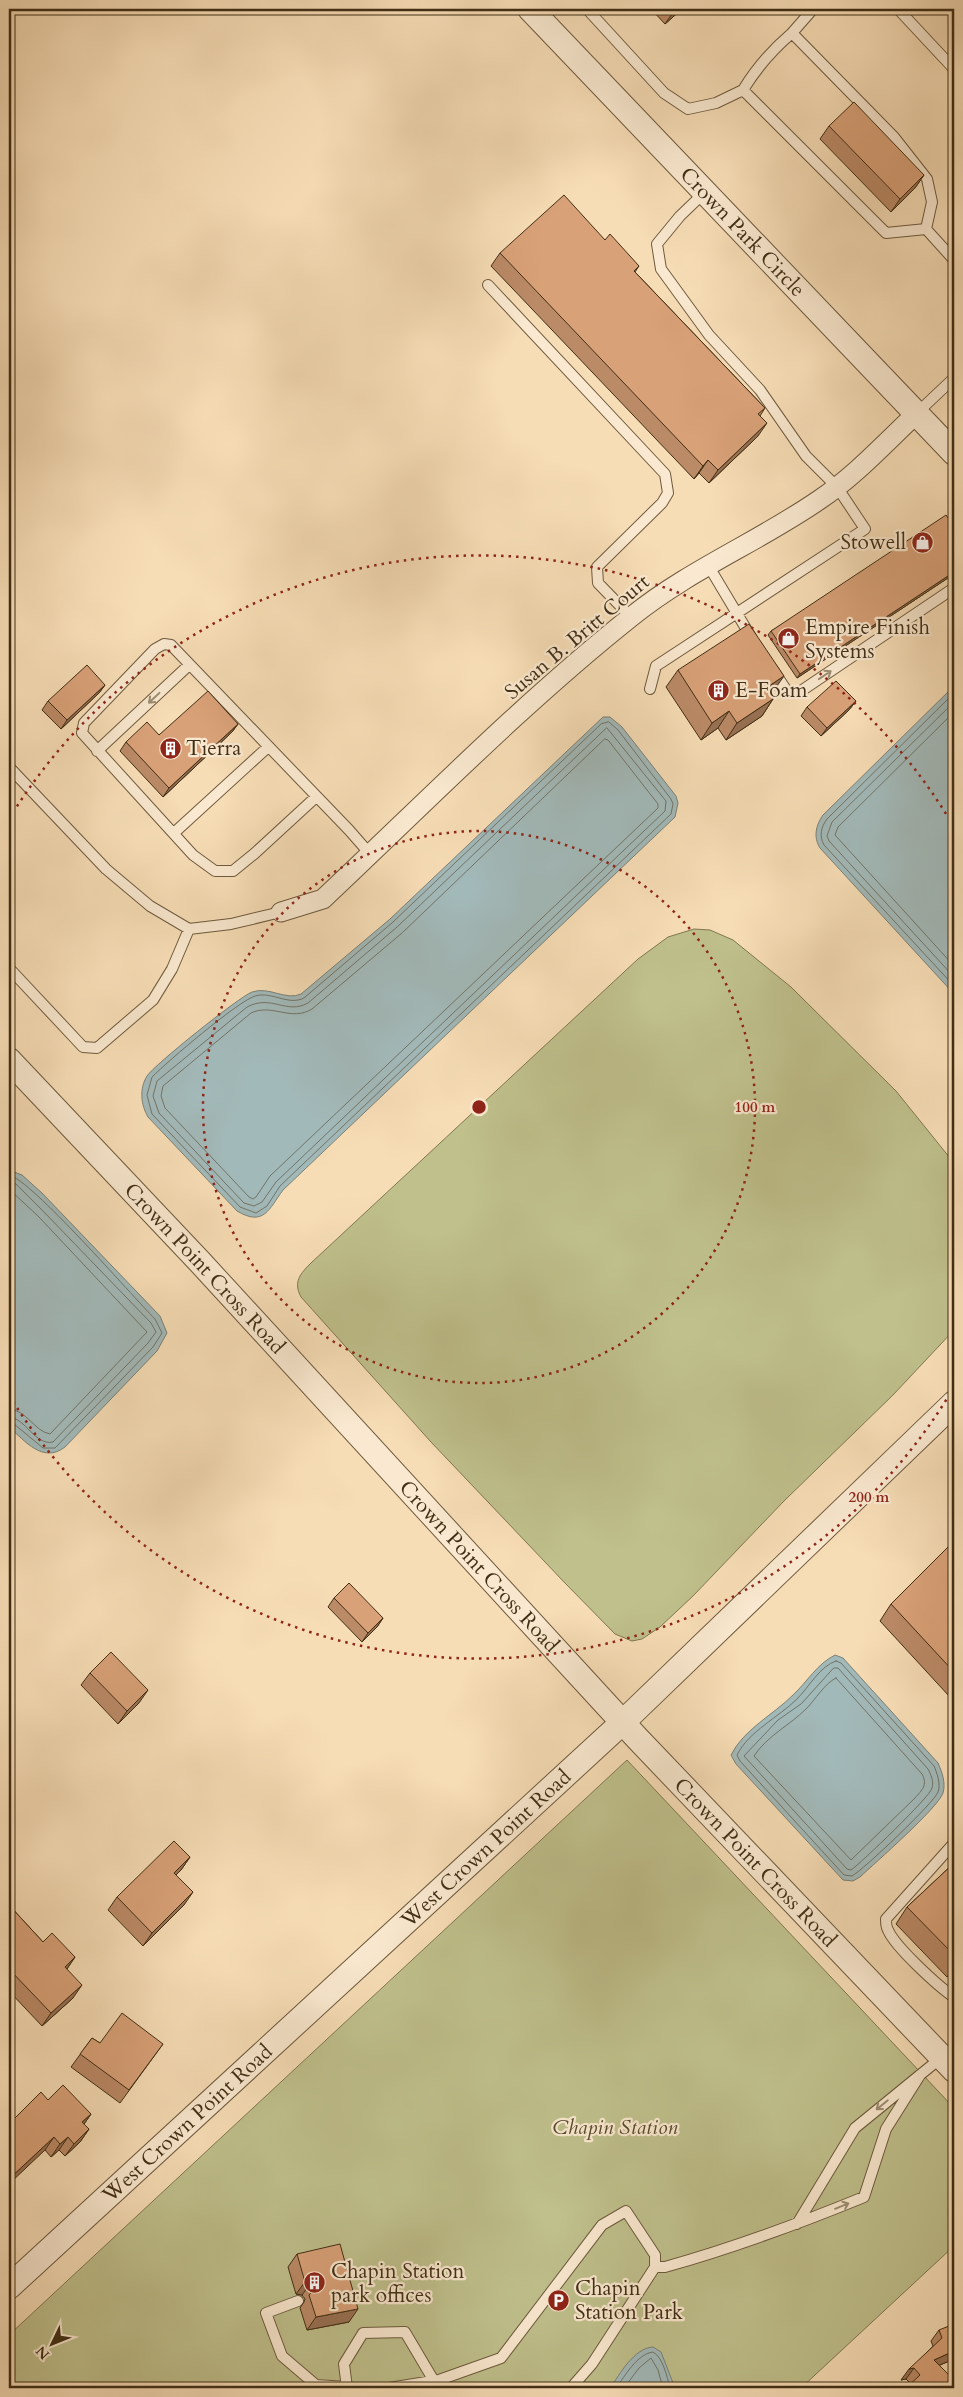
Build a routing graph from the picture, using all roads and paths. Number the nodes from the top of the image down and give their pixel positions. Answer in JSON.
{"nodes":[{"id":1,"x":530,"y":9,"type":"edge"},
{"id":2,"x":587,"y":9,"type":"edge"},
{"id":3,"x":813,"y":9,"type":"edge"},
{"id":4,"x":898,"y":9,"type":"edge"},
{"id":5,"x":792,"y":33,"type":"junction"},
{"id":6,"x":954,"y":69,"type":"edge"},
{"id":7,"x":743,"y":90,"type":"junction"},
{"id":8,"x":706,"y":191,"type":"junction"},
{"id":9,"x":926,"y":229,"type":"junction"},
{"id":10,"x":954,"y":260,"type":"edge"},
{"id":11,"x":488,"y":285,"type":"dead end"},
{"id":12,"x":954,"y":378,"type":"edge"},
{"id":13,"x":917,"y":413,"type":"junction"},
{"id":14,"x":954,"y":453,"type":"edge"},
{"id":15,"x":836,"y":487,"type":"junction"},
{"id":16,"x":708,"y":565,"type":"junction"},
{"id":17,"x":954,"y":588,"type":"edge"},
{"id":18,"x":737,"y":614,"type":"junction"},
{"id":19,"x":631,"y":617,"type":"junction"},
{"id":20,"x":756,"y":644,"type":"edge"},
{"id":21,"x":766,"y":660,"type":"edge"},
{"id":22,"x":189,"y":665,"type":"junction"},
{"id":23,"x":650,"y":689,"type":"dead end"},
{"id":24,"x":268,"y":747,"type":"junction"},
{"id":25,"x":97,"y":751,"type":"junction"},
{"id":26,"x":9,"y":767,"type":"edge"},
{"id":27,"x":316,"y":797,"type":"junction"},
{"id":28,"x":175,"y":832,"type":"junction"},
{"id":29,"x":370,"y":854,"type":"junction"},
{"id":30,"x":281,"y":912,"type":"joint"},
{"id":31,"x":188,"y":929,"type":"junction"},
{"id":32,"x":9,"y":968,"type":"edge"},
{"id":33,"x":9,"y":1060,"type":"edge"},
{"id":34,"x":954,"y":1402,"type":"edge"},
{"id":35,"x":623,"y":1722,"type":"junction"},
{"id":36,"x":954,"y":1843,"type":"edge"},
{"id":37,"x":954,"y":1998,"type":"edge"},
{"id":38,"x":948,"y":2063,"type":"edge"},
{"id":39,"x":920,"y":2075,"type":"junction"},
{"id":40,"x":797,"y":2224,"type":"junction"},
{"id":41,"x":655,"y":2267,"type":"junction"},
{"id":42,"x":9,"y":2287,"type":"edge"},
{"id":43,"x":298,"y":2301,"type":"dead end"},
{"id":44,"x":434,"y":2381,"type":"junction"},
{"id":45,"x":347,"y":2388,"type":"edge"},
{"id":46,"x":389,"y":2388,"type":"edge"},
{"id":47,"x":571,"y":2388,"type":"edge"}],
"edges":[{"from":1,"to":8,"type":"street","name":"Crown Park Circle"},
{"from":2,"to":7,"type":"lane"},
{"from":3,"to":5,"type":"lane"},
{"from":4,"to":6,"type":"lane"},
{"from":5,"to":7,"type":"lane"},
{"from":5,"to":9,"type":"lane"},
{"from":7,"to":9,"type":"lane"},
{"from":8,"to":13,"type":"street","name":"Crown Park Circle"},
{"from":8,"to":15,"type":"lane"},
{"from":9,"to":10,"type":"lane"},
{"from":11,"to":19,"type":"lane"},
{"from":12,"to":13,"type":"lane"},
{"from":13,"to":14,"type":"street","name":"Crown Park Circle"},
{"from":13,"to":15,"type":"street","name":"Susan B. Britt Court"},
{"from":15,"to":16,"type":"street","name":"Susan B. Britt Court"},
{"from":15,"to":18,"type":"lane"},
{"from":16,"to":18,"type":"lane"},
{"from":16,"to":19,"type":"street","name":"Susan B. Britt Court"},
{"from":21,"to":17,"type":"lane","one_way":true},
{"from":18,"to":20,"type":"lane"},
{"from":18,"to":23,"type":"lane"},
{"from":19,"to":29,"type":"street","name":"Susan B. Britt Court"},
{"from":22,"to":24,"type":"lane"},
{"from":22,"to":25,"type":"lane","one_way":true},
{"from":22,"to":25,"type":"lane"},
{"from":24,"to":27,"type":"lane"},
{"from":24,"to":28,"type":"lane"},
{"from":25,"to":28,"type":"lane"},
{"from":26,"to":31,"type":"lane"},
{"from":27,"to":28,"type":"lane"},
{"from":27,"to":29,"type":"lane"},
{"from":29,"to":30,"type":"street","name":"Susan B. Britt Court"},
{"from":30,"to":31,"type":"lane"},
{"from":31,"to":32,"type":"lane"},
{"from":33,"to":35,"type":"street","name":"Crown Point Cross Road"},
{"from":34,"to":35,"type":"street","name":"West Crown Point Road"},
{"from":35,"to":38,"type":"street","name":"Crown Point Cross Road"},
{"from":35,"to":42,"type":"street","name":"West Crown Point Road"},
{"from":36,"to":37,"type":"lane"},
{"from":38,"to":39,"type":"lane"},
{"from":39,"to":40,"type":"lane","one_way":true},
{"from":40,"to":39,"type":"lane","one_way":true},
{"from":40,"to":41,"type":"lane"},
{"from":41,"to":44,"type":"lane"},
{"from":41,"to":47,"type":"lane"},
{"from":43,"to":45,"type":"lane"},
{"from":44,"to":45,"type":"lane"},
{"from":44,"to":46,"type":"lane"}]}
